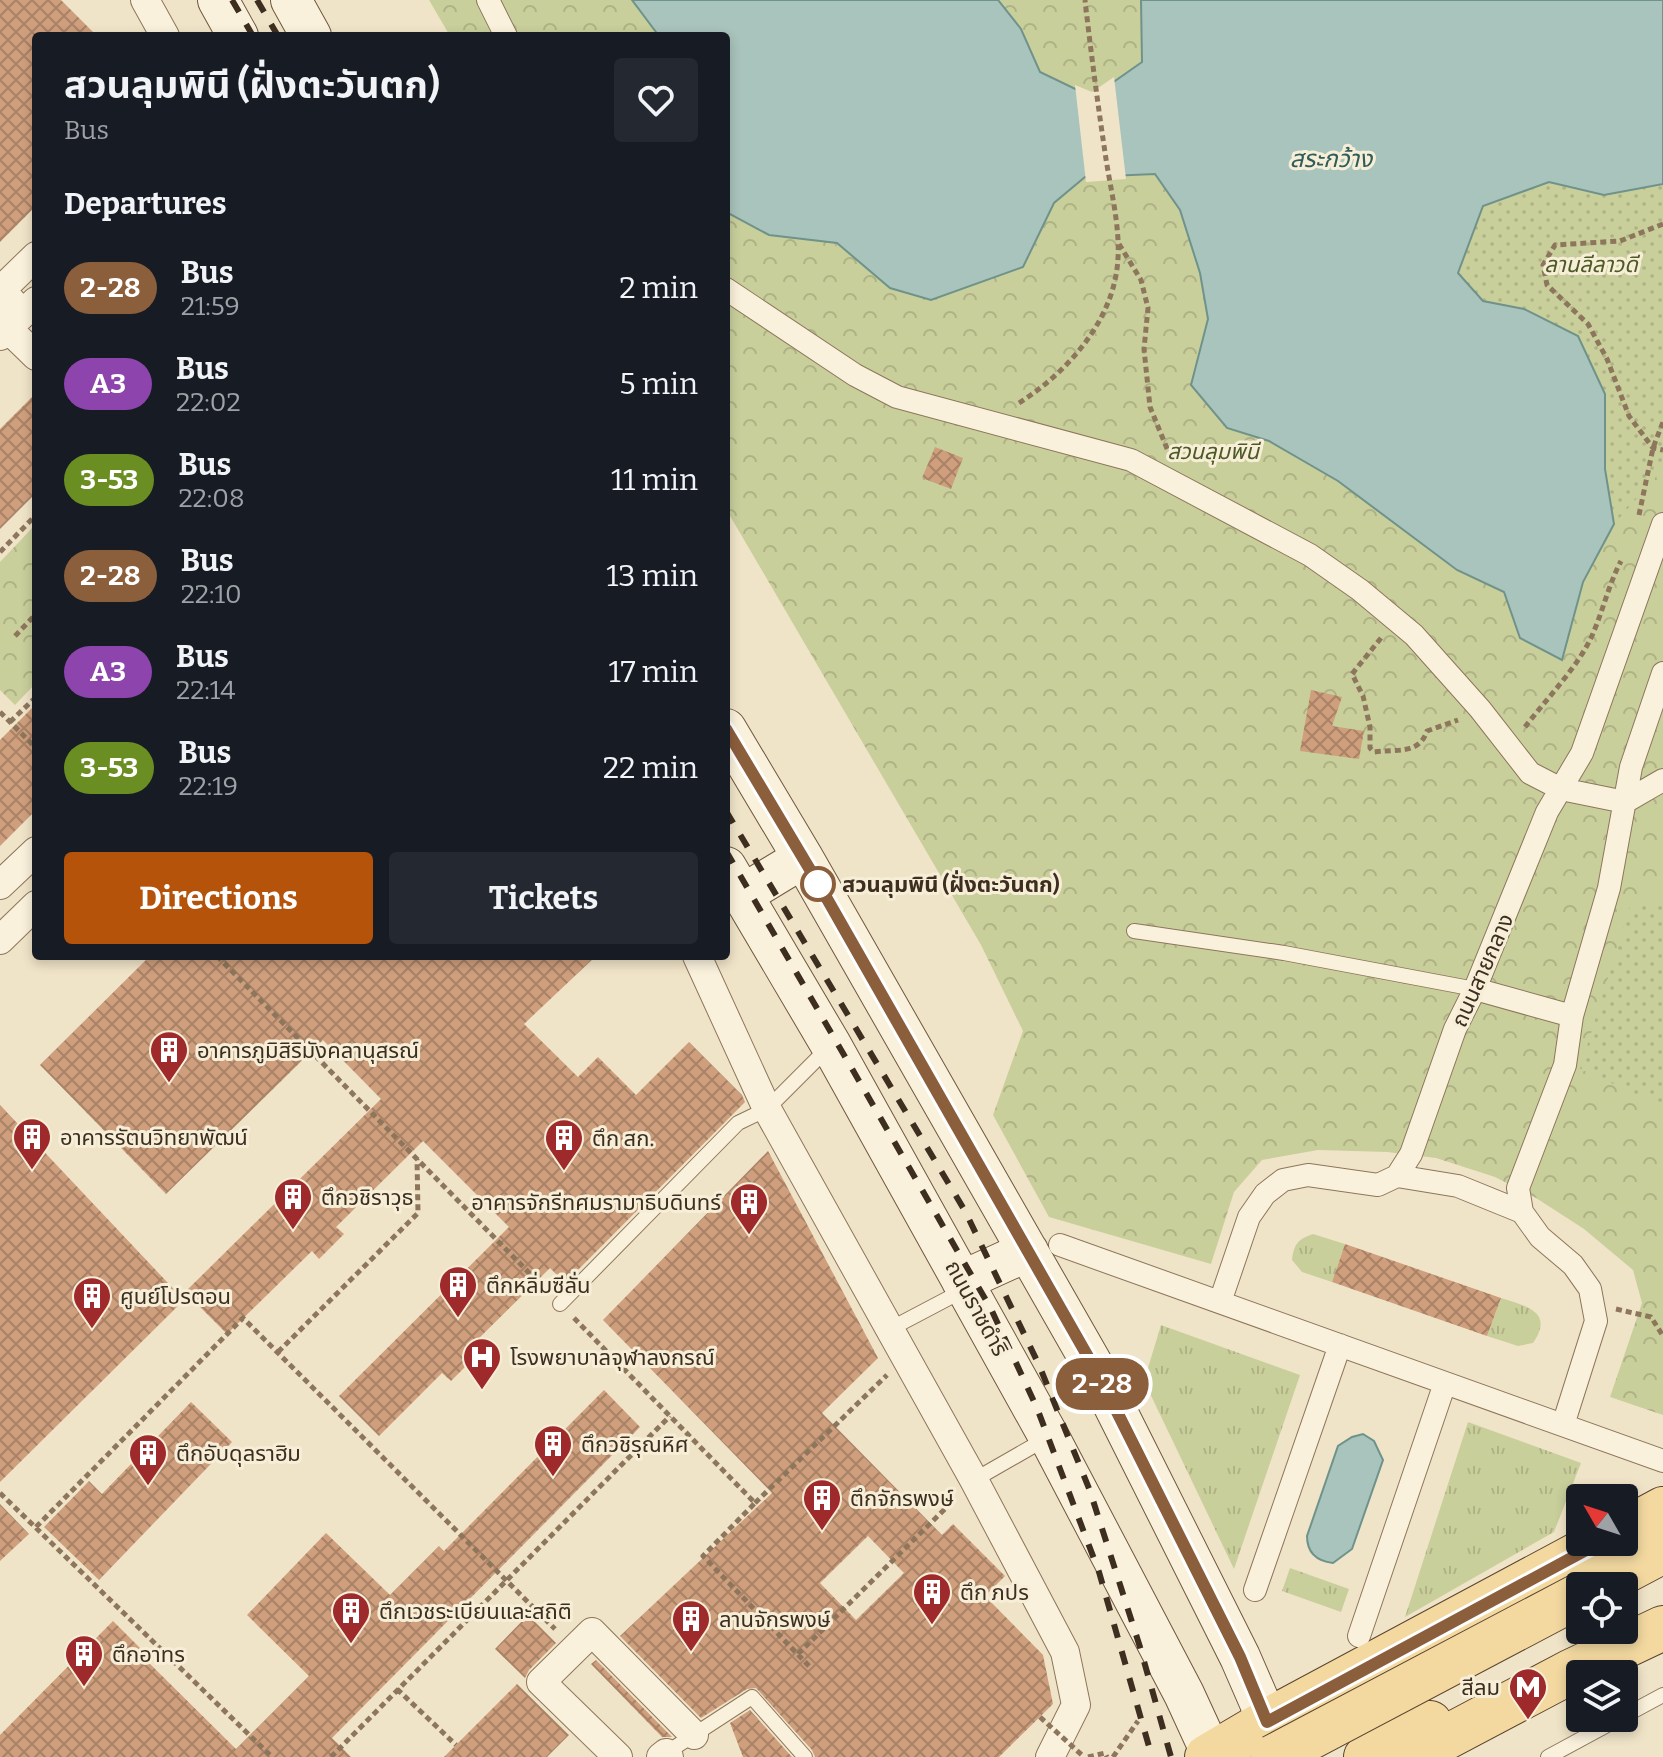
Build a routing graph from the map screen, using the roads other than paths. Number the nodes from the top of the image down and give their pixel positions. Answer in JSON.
{"nodes":[{"id":1,"x":145,"y":0,"type":"edge"},
{"id":2,"x":218,"y":0,"type":"edge"},
{"id":3,"x":291,"y":0,"type":"edge"},
{"id":4,"x":488,"y":0,"type":"edge"},
{"id":5,"x":163,"y":32,"type":"edge"},
{"id":6,"x":236,"y":32,"type":"edge"},
{"id":7,"x":309,"y":32,"type":"edge"},
{"id":8,"x":504,"y":32,"type":"edge"},
{"id":9,"x":32,"y":260,"type":"edge"},
{"id":10,"x":730,"y":292,"type":"edge"},
{"id":11,"x":13,"y":320,"type":"edge"},
{"id":12,"x":32,"y":350,"type":"edge"},
{"id":13,"x":1663,"y":524,"type":"edge"},
{"id":14,"x":1663,"y":673,"type":"edge"},
{"id":15,"x":730,"y":736,"type":"edge"},
{"id":16,"x":1663,"y":780,"type":"edge"},
{"id":17,"x":1561,"y":789,"type":"junction"},
{"id":18,"x":1625,"y":802,"type":"junction"},
{"id":19,"x":32,"y":855,"type":"edge"},
{"id":20,"x":803,"y":858,"type":"junction"},
{"id":21,"x":734,"y":881,"type":"edge"},
{"id":22,"x":0,"y":885,"type":"edge"},
{"id":23,"x":32,"y":909,"type":"edge"},
{"id":24,"x":1134,"y":931,"type":"dead end"},
{"id":25,"x":0,"y":940,"type":"edge"},
{"id":26,"x":699,"y":960,"type":"edge"},
{"id":27,"x":1475,"y":989,"type":"junction"},
{"id":28,"x":1572,"y":1016,"type":"junction"},
{"id":29,"x":831,"y":1045,"type":"junction"},
{"id":30,"x":767,"y":1109,"type":"junction"},
{"id":31,"x":1397,"y":1176,"type":"junction"},
{"id":32,"x":1522,"y":1212,"type":"junction"},
{"id":33,"x":1044,"y":1248,"type":"junction"},
{"id":34,"x":964,"y":1285,"type":"junction"},
{"id":35,"x":1220,"y":1302,"type":"junction"},
{"id":36,"x":560,"y":1304,"type":"dead end"},
{"id":37,"x":890,"y":1329,"type":"junction"},
{"id":38,"x":1340,"y":1345,"type":"junction"},
{"id":39,"x":1445,"y":1383,"type":"junction"},
{"id":40,"x":1563,"y":1425,"type":"junction"},
{"id":41,"x":1049,"y":1437,"type":"junction"},
{"id":42,"x":1663,"y":1461,"type":"edge"},
{"id":43,"x":974,"y":1480,"type":"junction"},
{"id":44,"x":1663,"y":1509,"type":"edge"},
{"id":45,"x":1638,"y":1522,"type":"edge"},
{"id":46,"x":1663,"y":1551,"type":"edge"},
{"id":47,"x":1578,"y":1556,"type":"edge"},
{"id":48,"x":1623,"y":1572,"type":"edge"},
{"id":49,"x":1255,"y":1590,"type":"dead end"},
{"id":50,"x":1663,"y":1599,"type":"edge"},
{"id":51,"x":1566,"y":1602,"type":"edge"},
{"id":52,"x":1638,"y":1612,"type":"edge"},
{"id":53,"x":1663,"y":1628,"type":"edge"},
{"id":54,"x":1359,"y":1636,"type":"dead end"},
{"id":55,"x":1598,"y":1655,"type":"edge"},
{"id":56,"x":1663,"y":1695,"type":"edge"},
{"id":57,"x":1638,"y":1708,"type":"edge"},
{"id":58,"x":1594,"y":1732,"type":"edge"},
{"id":59,"x":694,"y":1735,"type":"junction"},
{"id":60,"x":1271,"y":1745,"type":"edge"},
{"id":61,"x":665,"y":1756,"type":"edge"},
{"id":62,"x":1210,"y":1756,"type":"edge"},
{"id":63,"x":618,"y":1757,"type":"edge"},
{"id":64,"x":805,"y":1757,"type":"edge"},
{"id":65,"x":1050,"y":1757,"type":"edge"},
{"id":66,"x":1366,"y":1757,"type":"edge"},
{"id":67,"x":1409,"y":1757,"type":"edge"},
{"id":68,"x":1548,"y":1757,"type":"edge"}],
"edges":[{"from":1,"to":5,"type":"street"},
{"from":2,"to":6,"type":"main road"},
{"from":3,"to":7,"type":"main road"},
{"from":4,"to":8,"type":"street"},
{"from":9,"to":11,"type":"street"},
{"from":10,"to":17,"type":"street"},
{"from":11,"to":12,"type":"street"},
{"from":13,"to":17,"type":"street","name":"ถนนสายกลาง"},
{"from":14,"to":18,"type":"street"},
{"from":15,"to":20,"type":"main road"},
{"from":16,"to":18,"type":"street"},
{"from":17,"to":18,"type":"street"},
{"from":17,"to":27,"type":"street","name":"ถนนสายกลาง"},
{"from":18,"to":28,"type":"street"},
{"from":19,"to":22,"type":"street"},
{"from":20,"to":21,"type":"main road"},
{"from":20,"to":33,"type":"main road"},
{"from":21,"to":29,"type":"main road","name":"ถนนราชดำริ"},
{"from":23,"to":25,"type":"street"},
{"from":24,"to":27,"type":"lane"},
{"from":26,"to":30,"type":"street"},
{"from":27,"to":28,"type":"street"},
{"from":27,"to":31,"type":"street","name":"ถนนสายกลาง"},
{"from":28,"to":32,"type":"street"},
{"from":29,"to":30,"type":"lane"},
{"from":29,"to":34,"type":"main road","name":"ถนนราชดำริ"},
{"from":30,"to":36,"type":"lane"},
{"from":30,"to":37,"type":"street"},
{"from":31,"to":32,"type":"street"},
{"from":31,"to":35,"type":"street"},
{"from":32,"to":40,"type":"street"},
{"from":33,"to":34,"type":"main road"},
{"from":33,"to":35,"type":"street"},
{"from":33,"to":60,"type":"main road"},
{"from":34,"to":37,"type":"lane"},
{"from":34,"to":41,"type":"main road","name":"ถนนราชดำริ"},
{"from":35,"to":38,"type":"street"},
{"from":37,"to":43,"type":"street"},
{"from":38,"to":39,"type":"street"},
{"from":38,"to":49,"type":"street"},
{"from":39,"to":40,"type":"street"},
{"from":39,"to":54,"type":"street"},
{"from":40,"to":42,"type":"street"},
{"from":41,"to":43,"type":"lane"},
{"from":41,"to":62,"type":"main road","name":"ถนนราชดำริ"},
{"from":43,"to":65,"type":"street"},
{"from":44,"to":45,"type":"main road"},
{"from":46,"to":48,"type":"main road"},
{"from":47,"to":60,"type":"main road"},
{"from":50,"to":52,"type":"main road"},
{"from":51,"to":60,"type":"main road","bridge":true},
{"from":53,"to":55,"type":"main road"},
{"from":55,"to":66,"type":"main road"},
{"from":55,"to":67,"type":"main road"},
{"from":56,"to":57,"type":"lane"},
{"from":58,"to":68,"type":"lane"},
{"from":59,"to":61,"type":"lane"},
{"from":59,"to":63,"type":"street"},
{"from":59,"to":64,"type":"lane"},
{"from":60,"to":62,"type":"main road"}]}
